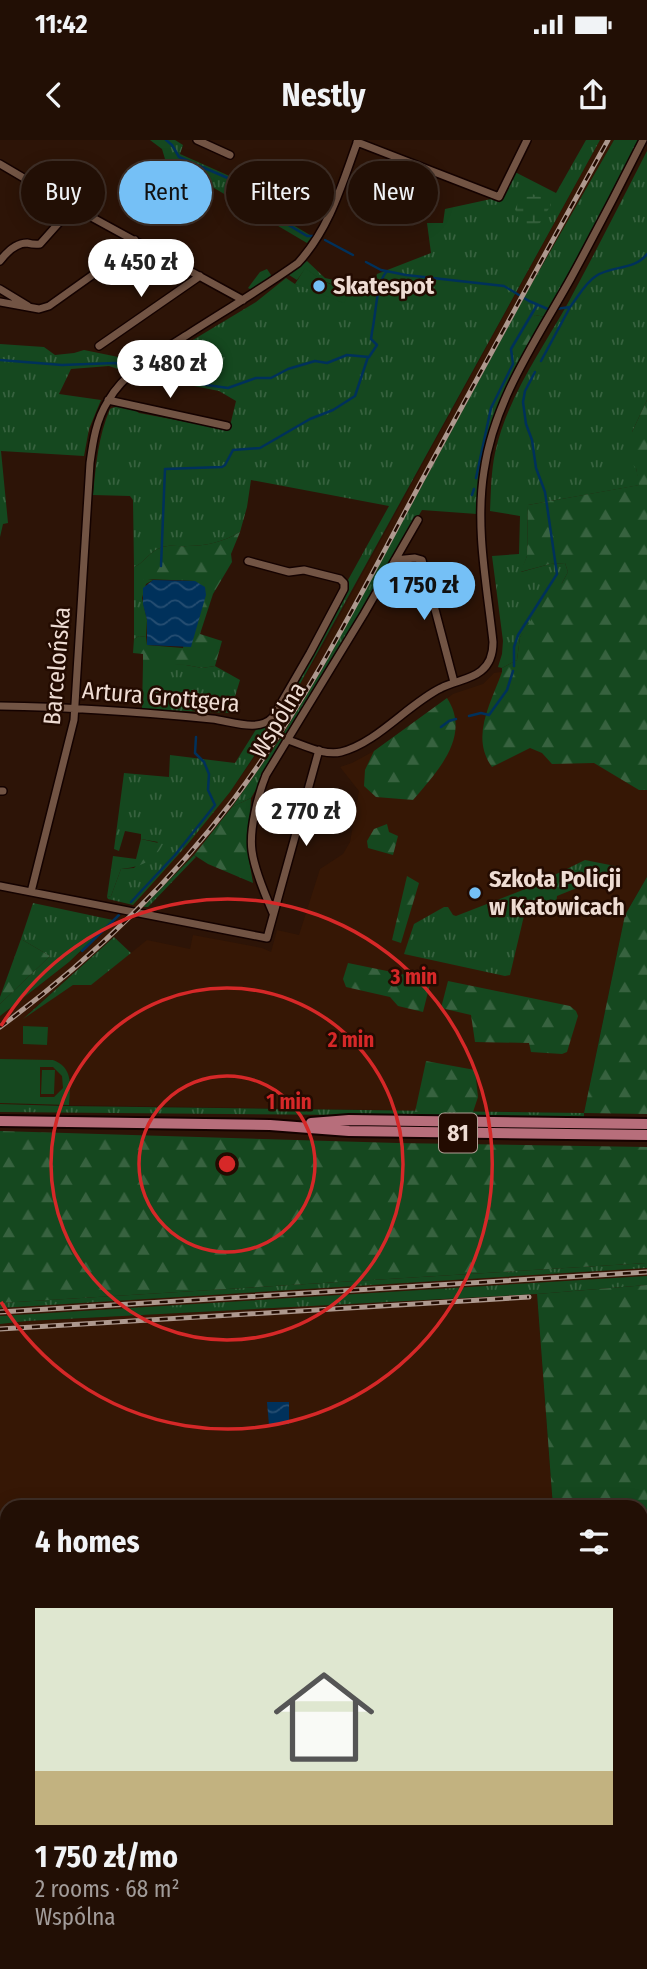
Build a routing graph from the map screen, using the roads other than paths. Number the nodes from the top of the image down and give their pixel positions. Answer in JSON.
{"nodes":[{"id":1,"x":197,"y":140,"type":"edge"},
{"id":2,"x":527,"y":140,"type":"edge"},
{"id":3,"x":643,"y":140,"type":"edge"},
{"id":4,"x":357,"y":141,"type":"edge"},
{"id":5,"x":230,"y":155,"type":"dead end"},
{"id":6,"x":0,"y":164,"type":"edge"},
{"id":7,"x":21,"y":176,"type":"edge"},
{"id":8,"x":58,"y":224,"type":"edge"},
{"id":9,"x":105,"y":224,"type":"edge"},
{"id":10,"x":135,"y":240,"type":"junction"},
{"id":11,"x":0,"y":261,"type":"edge"},
{"id":12,"x":200,"y":276,"type":"junction"},
{"id":13,"x":0,"y":289,"type":"edge"},
{"id":14,"x":243,"y":300,"type":"junction"},
{"id":15,"x":0,"y":302,"type":"edge"},
{"id":16,"x":31,"y":308,"type":"junction"},
{"id":17,"x":99,"y":346,"type":"dead end"},
{"id":18,"x":108,"y":400,"type":"junction"},
{"id":19,"x":227,"y":426,"type":"dead end"},
{"id":20,"x":418,"y":520,"type":"dead end"},
{"id":21,"x":395,"y":560,"type":"junction"},
{"id":22,"x":248,"y":561,"type":"dead end"},
{"id":23,"x":454,"y":682,"type":"junction"},
{"id":24,"x":0,"y":706,"type":"edge"},
{"id":25,"x":75,"y":707,"type":"junction"},
{"id":26,"x":288,"y":740,"type":"junction"},
{"id":27,"x":319,"y":750,"type":"junction"},
{"id":28,"x":0,"y":886,"type":"edge"},
{"id":29,"x":31,"y":892,"type":"junction"},
{"id":30,"x":274,"y":914,"type":"junction"},
{"id":31,"x":0,"y":1121,"type":"edge"},
{"id":32,"x":647,"y":1124,"type":"edge"},
{"id":33,"x":270,"y":1125,"type":"junction"},
{"id":34,"x":647,"y":1135,"type":"edge"}],
"edges":[{"from":1,"to":5,"type":"street"},
{"from":2,"to":4,"type":"street"},
{"from":3,"to":23,"type":"street","name":"Wspólna"},
{"from":4,"to":14,"type":"street","name":"Barcelońska"},
{"from":6,"to":7,"type":"street"},
{"from":8,"to":11,"type":"street"},
{"from":9,"to":10,"type":"street"},
{"from":10,"to":12,"type":"street"},
{"from":10,"to":16,"type":"street"},
{"from":12,"to":14,"type":"street"},
{"from":12,"to":17,"type":"street"},
{"from":13,"to":16,"type":"street"},
{"from":14,"to":18,"type":"street","name":"Barcelońska"},
{"from":15,"to":16,"type":"street"},
{"from":18,"to":19,"type":"street"},
{"from":18,"to":25,"type":"street","name":"Barcelońska"},
{"from":20,"to":21,"type":"street","name":"Wspólna"},
{"from":21,"to":23,"type":"street"},
{"from":21,"to":26,"type":"street","name":"Wspólna"},
{"from":22,"to":25,"type":"street","name":"Artura Grottgera"},
{"from":23,"to":27,"type":"street","name":"Wspólna"},
{"from":24,"to":25,"type":"street","name":"Artura Grottgera"},
{"from":25,"to":29,"type":"street","name":"Barcelońska"},
{"from":26,"to":27,"type":"street"},
{"from":26,"to":30,"type":"street","name":"Wspólna"},
{"from":27,"to":30,"type":"street","name":"Wspólna"},
{"from":28,"to":29,"type":"street"},
{"from":29,"to":30,"type":"street","name":"Wspólna"},
{"from":31,"to":33,"type":"main road","number":"81"},
{"from":32,"to":33,"type":"main road","number":"81"},
{"from":33,"to":34,"type":"main road","number":"81"}]}
